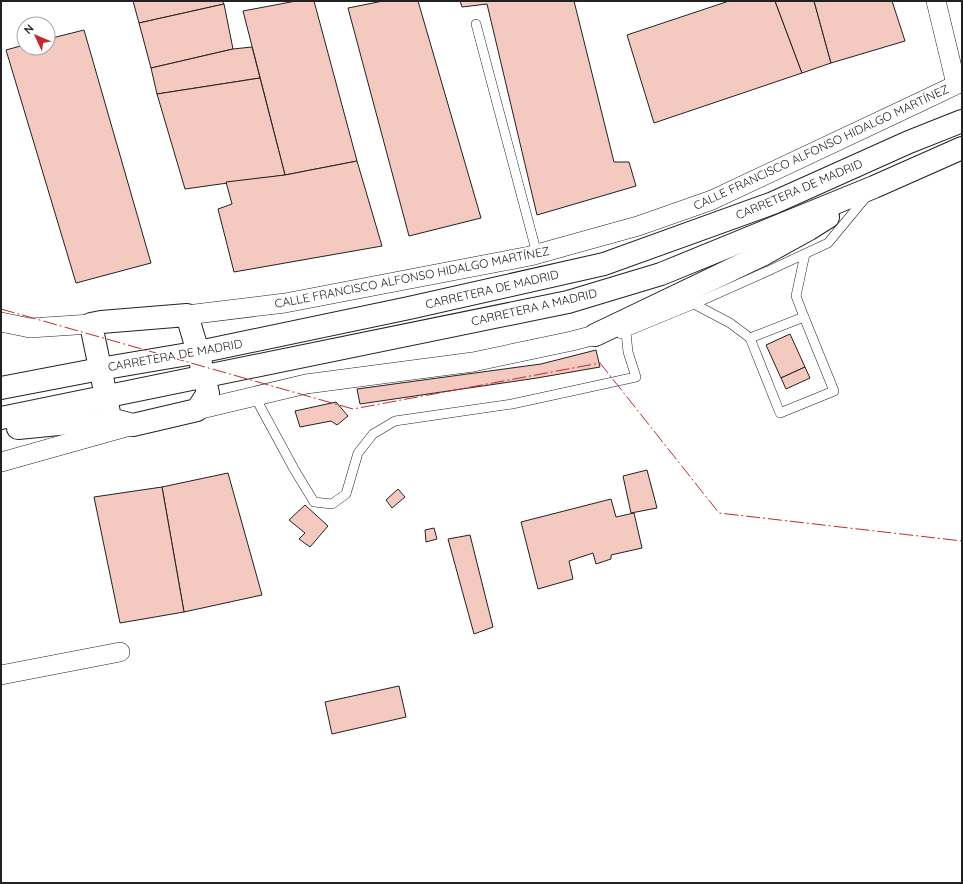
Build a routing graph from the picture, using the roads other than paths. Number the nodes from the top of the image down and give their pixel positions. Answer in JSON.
{"nodes":[{"id":1,"x":936,"y":1,"type":"edge"},
{"id":2,"x":476,"y":24,"type":"dead end"},
{"id":3,"x":959,"y":83,"type":"edge"},
{"id":4,"x":962,"y":121,"type":"edge"},
{"id":5,"x":962,"y":148,"type":"edge"},
{"id":6,"x":874,"y":186,"type":"junction"},
{"id":7,"x":537,"y":254,"type":"junction"},
{"id":8,"x":805,"y":254,"type":"junction"},
{"id":9,"x":694,"y":304,"type":"junction"},
{"id":10,"x":187,"y":315,"type":"junction"},
{"id":11,"x":804,"y":317,"type":"junction"},
{"id":12,"x":1,"y":322,"type":"edge"},
{"id":13,"x":91,"y":324,"type":"junction"},
{"id":14,"x":626,"y":332,"type":"junction"},
{"id":15,"x":605,"y":337,"type":"junction"},
{"id":16,"x":750,"y":338,"type":"junction"},
{"id":17,"x":198,"y":352,"type":"junction"},
{"id":18,"x":100,"y":369,"type":"junction"},
{"id":19,"x":204,"y":377,"type":"junction"},
{"id":20,"x":1,"y":388,"type":"edge"},
{"id":21,"x":107,"y":397,"type":"junction"},
{"id":22,"x":254,"y":397,"type":"junction"},
{"id":23,"x":197,"y":410,"type":"junction"},
{"id":24,"x":1,"y":418,"type":"edge"},
{"id":25,"x":110,"y":419,"type":"junction"},
{"id":26,"x":133,"y":425,"type":"junction"},
{"id":27,"x":1,"y":429,"type":"edge"},
{"id":28,"x":1,"y":462,"type":"edge"},
{"id":29,"x":120,"y":652,"type":"dead end"},
{"id":30,"x":1,"y":675,"type":"edge"}],
"edges":[{"from":1,"to":3,"type":"street"},
{"from":2,"to":7,"type":"lane"},
{"from":3,"to":7,"type":"street","name":"CALLE FRANCISCO ALFONSO HIDALGO MARTÍNEZ"},
{"from":4,"to":17,"type":"main road","name":"CARRETERA DE MADRID"},
{"from":5,"to":6,"type":"main road"},
{"from":6,"to":8,"type":"lane"},
{"from":6,"to":15,"type":"main road"},
{"from":6,"to":19,"type":"main road","name":"CARRETERA A MADRID"},
{"from":7,"to":10,"type":"street","name":"CALLE FRANCISCO ALFONSO HIDALGO MARTÍNEZ"},
{"from":8,"to":9,"type":"lane"},
{"from":8,"to":11,"type":"lane"},
{"from":9,"to":14,"type":"lane"},
{"from":9,"to":16,"type":"lane"},
{"from":10,"to":13,"type":"main road"},
{"from":10,"to":17,"type":"main road"},
{"from":11,"to":16,"type":"lane"},
{"from":11,"to":16,"type":"lane"},
{"from":12,"to":13,"type":"street"},
{"from":13,"to":18,"type":"main road"},
{"from":14,"to":15,"type":"lane"},
{"from":14,"to":22,"type":"lane"},
{"from":15,"to":22,"type":"street"},
{"from":17,"to":18,"type":"main road","name":"CARRETERA DE MADRID"},
{"from":17,"to":19,"type":"main road"},
{"from":18,"to":20,"type":"main road","name":"CARRETERA DE MADRID"},
{"from":18,"to":21,"type":"main road"},
{"from":19,"to":21,"type":"main road"},
{"from":19,"to":23,"type":"main road"},
{"from":21,"to":24,"type":"main road"},
{"from":21,"to":25,"type":"main road"},
{"from":22,"to":23,"type":"street"},
{"from":23,"to":26,"type":"main road"},
{"from":25,"to":26,"type":"main road"},
{"from":25,"to":27,"type":"main road"},
{"from":26,"to":28,"type":"street"},
{"from":29,"to":30,"type":"street"}]}
